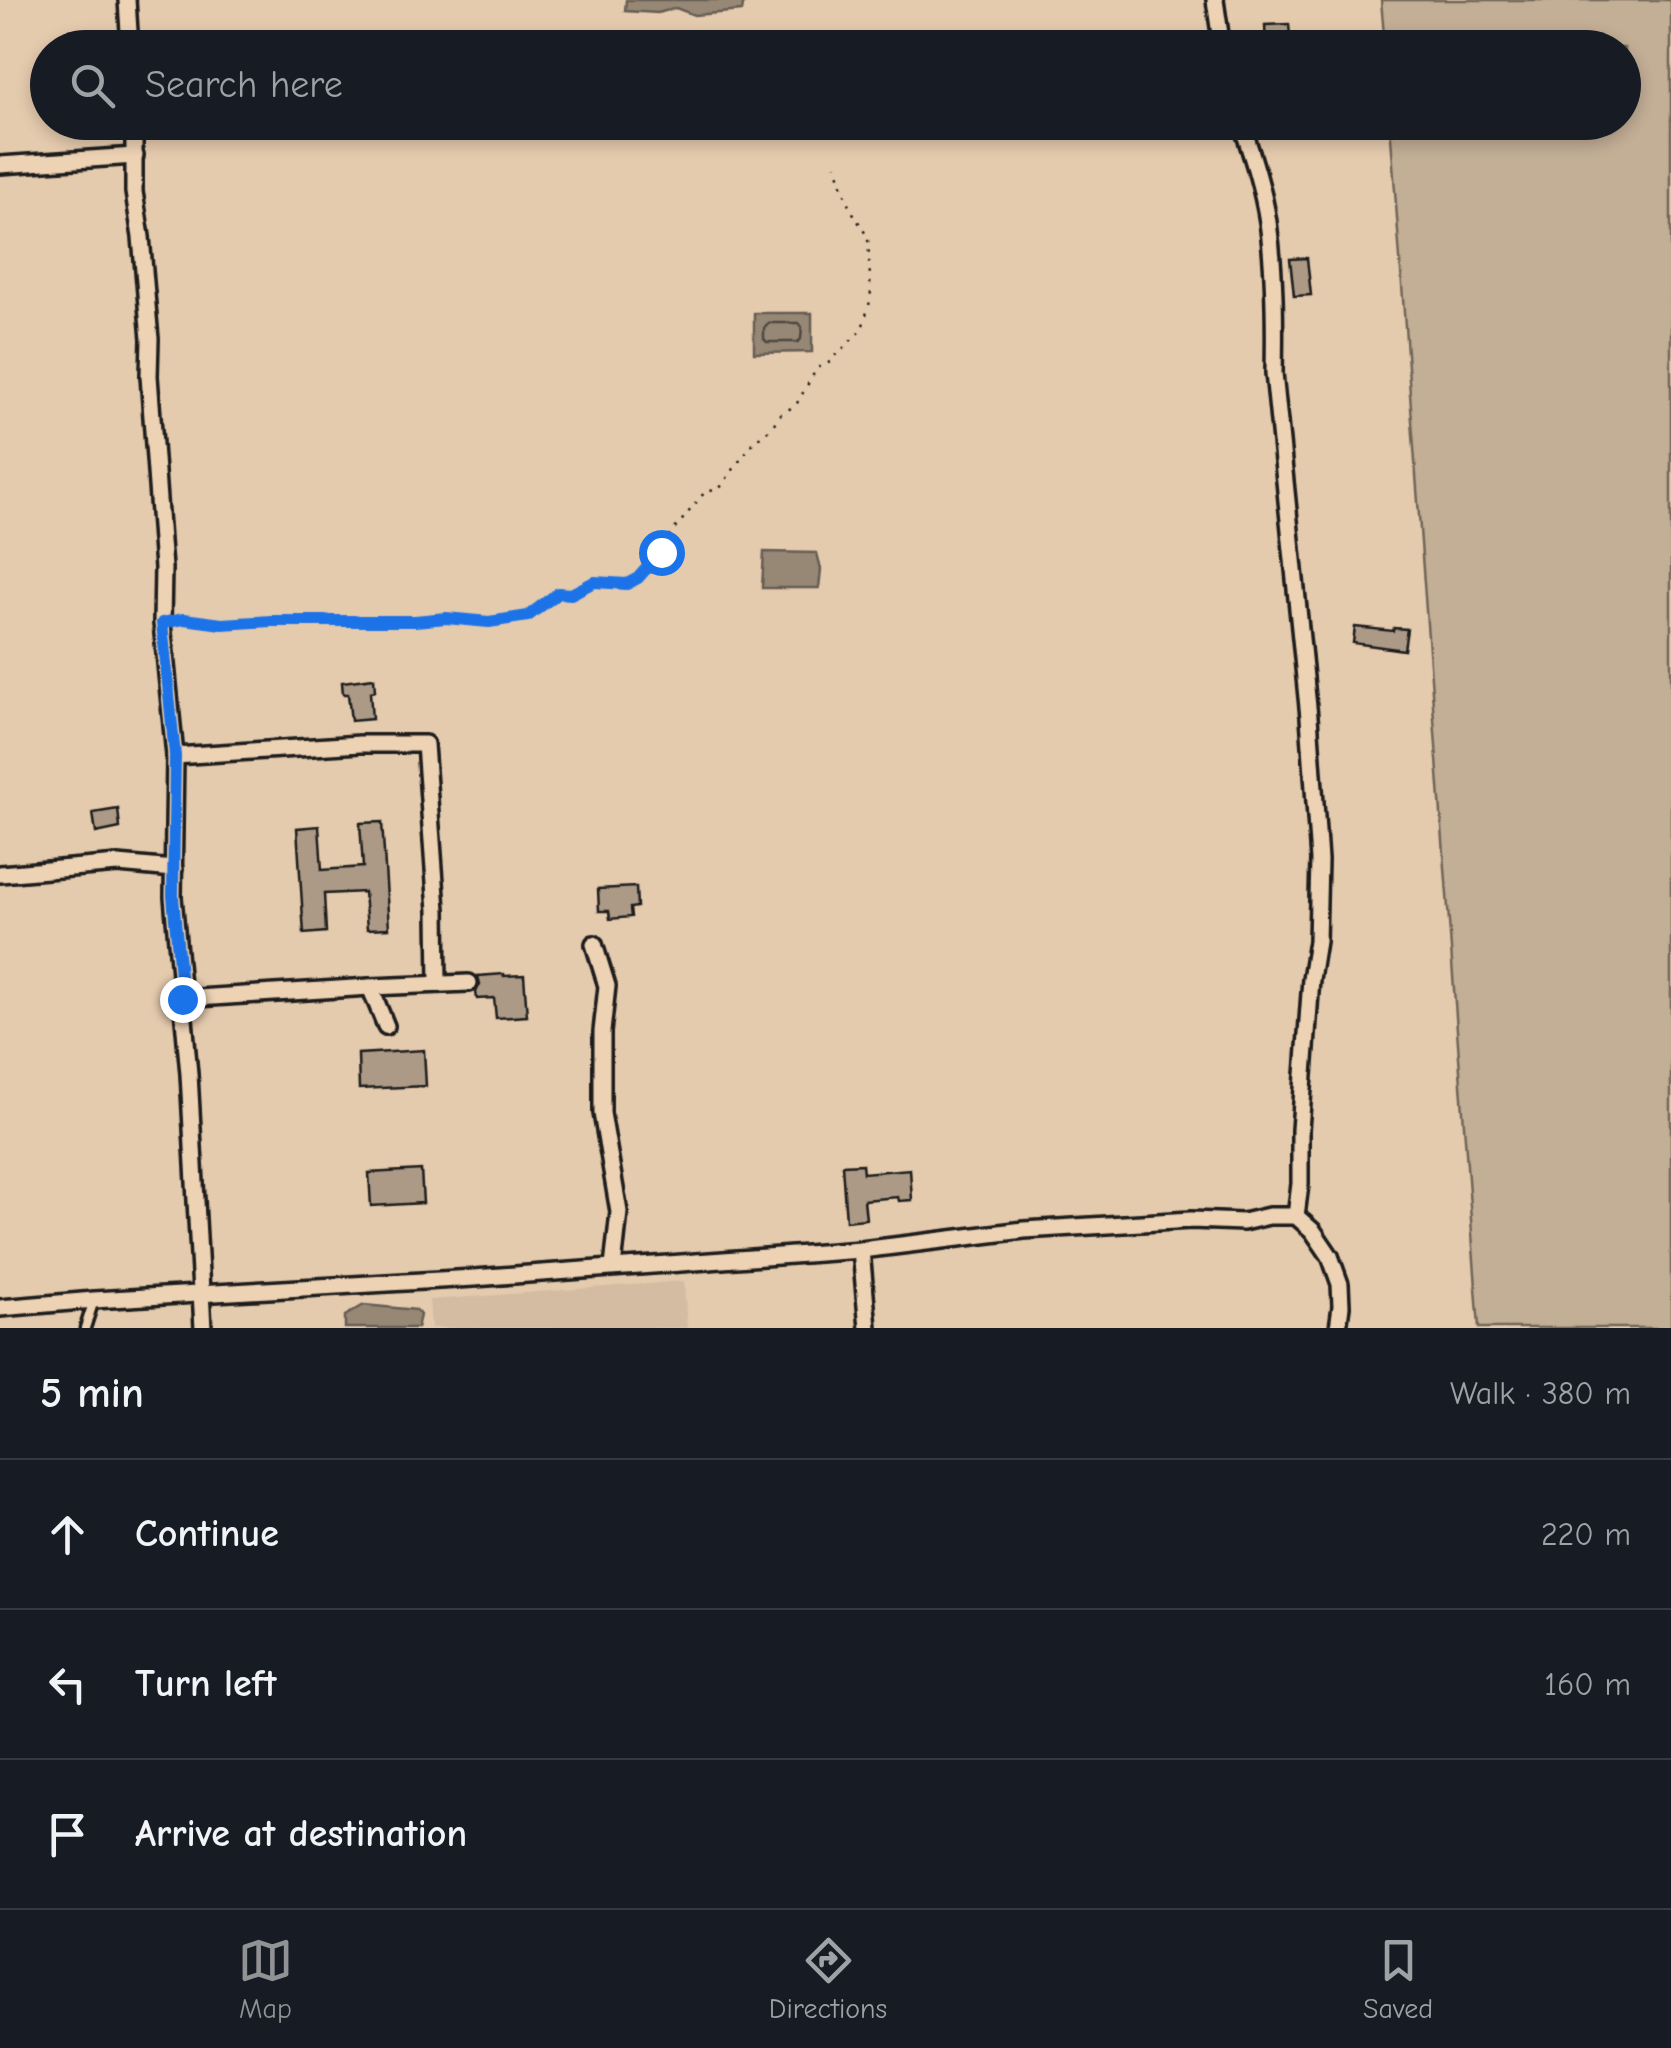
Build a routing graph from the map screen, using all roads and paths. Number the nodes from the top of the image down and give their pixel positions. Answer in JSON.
{"nodes":[{"id":1,"x":128,"y":0,"type":"edge"},
{"id":2,"x":1214,"y":0,"type":"edge"},
{"id":3,"x":129,"y":30,"type":"edge"},
{"id":4,"x":1219,"y":30,"type":"edge"},
{"id":5,"x":135,"y":140,"type":"edge"},
{"id":6,"x":1247,"y":140,"type":"edge"},
{"id":7,"x":136,"y":156,"type":"junction"},
{"id":8,"x":0,"y":165,"type":"edge"},
{"id":9,"x":836,"y":165,"type":"dead end"},
{"id":10,"x":162,"y":623,"type":"junction"},
{"id":11,"x":175,"y":756,"type":"junction"},
{"id":12,"x":174,"y":870,"type":"junction"},
{"id":13,"x":0,"y":874,"type":"edge"},
{"id":14,"x":594,"y":944,"type":"dead end"},
{"id":15,"x":438,"y":984,"type":"junction"},
{"id":16,"x":470,"y":984,"type":"dead end"},
{"id":17,"x":370,"y":987,"type":"junction"},
{"id":18,"x":182,"y":999,"type":"junction"},
{"id":19,"x":386,"y":1026,"type":"dead end"},
{"id":20,"x":1296,"y":1216,"type":"junction"},
{"id":21,"x":861,"y":1250,"type":"junction"},
{"id":22,"x":612,"y":1267,"type":"junction"},
{"id":23,"x":201,"y":1294,"type":"junction"},
{"id":24,"x":94,"y":1300,"type":"junction"},
{"id":25,"x":0,"y":1308,"type":"edge"},
{"id":26,"x":85,"y":1328,"type":"edge"},
{"id":27,"x":203,"y":1328,"type":"edge"},
{"id":28,"x":868,"y":1328,"type":"edge"},
{"id":29,"x":1338,"y":1328,"type":"edge"}],
"edges":[{"from":1,"to":3,"type":"street"},
{"from":2,"to":4,"type":"street"},
{"from":5,"to":7,"type":"street"},
{"from":6,"to":20,"type":"street"},
{"from":7,"to":8,"type":"street"},
{"from":7,"to":10,"type":"street"},
{"from":9,"to":10,"type":"path"},
{"from":10,"to":11,"type":"street"},
{"from":11,"to":12,"type":"street"},
{"from":11,"to":15,"type":"street"},
{"from":12,"to":13,"type":"street"},
{"from":12,"to":18,"type":"street"},
{"from":14,"to":22,"type":"street"},
{"from":15,"to":16,"type":"street"},
{"from":15,"to":17,"type":"street"},
{"from":17,"to":18,"type":"street"},
{"from":17,"to":19,"type":"street"},
{"from":18,"to":23,"type":"street"},
{"from":20,"to":21,"type":"street"},
{"from":20,"to":29,"type":"street"},
{"from":21,"to":22,"type":"street"},
{"from":21,"to":28,"type":"street"},
{"from":22,"to":23,"type":"street"},
{"from":23,"to":24,"type":"street"},
{"from":23,"to":27,"type":"street"},
{"from":24,"to":25,"type":"street"},
{"from":24,"to":26,"type":"lane"}]}
